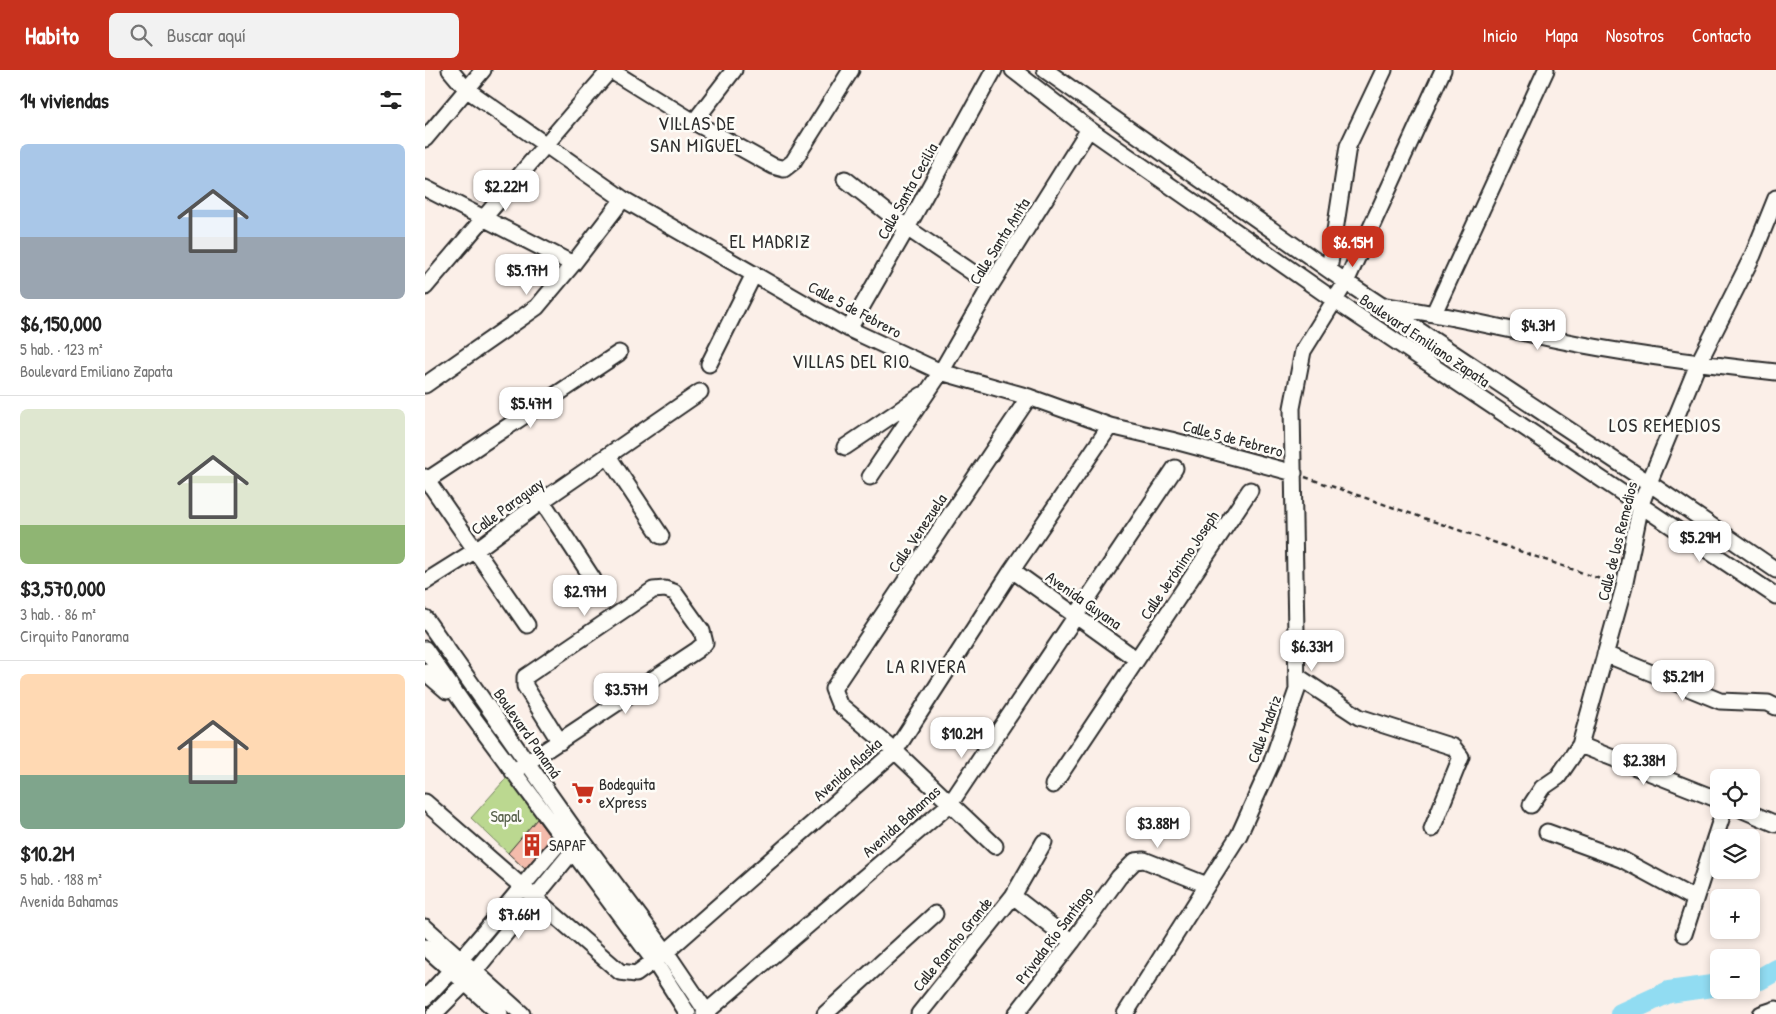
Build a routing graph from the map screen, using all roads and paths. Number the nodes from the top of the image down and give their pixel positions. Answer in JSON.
{"nodes":[{"id":1,"x":450,"y":70,"type":"edge"},
{"id":2,"x":483,"y":70,"type":"edge"},
{"id":3,"x":610,"y":70,"type":"edge"},
{"id":4,"x":734,"y":70,"type":"edge"},
{"id":5,"x":851,"y":70,"type":"edge"},
{"id":6,"x":994,"y":70,"type":"edge"},
{"id":7,"x":1013,"y":70,"type":"edge"},
{"id":8,"x":1045,"y":70,"type":"edge"},
{"id":9,"x":1384,"y":70,"type":"edge"},
{"id":10,"x":1443,"y":70,"type":"edge"},
{"id":11,"x":1546,"y":70,"type":"edge"},
{"id":12,"x":467,"y":89,"type":"junction"},
{"id":13,"x":694,"y":122,"type":"junction"},
{"id":14,"x":1089,"y":129,"type":"junction"},
{"id":15,"x":425,"y":139,"type":"edge"},
{"id":16,"x":545,"y":144,"type":"junction"},
{"id":17,"x":845,"y":179,"type":"dead end"},
{"id":18,"x":425,"y":188,"type":"edge"},
{"id":19,"x":1776,"y":198,"type":"edge"},
{"id":20,"x":623,"y":199,"type":"junction"},
{"id":21,"x":485,"y":218,"type":"junction"},
{"id":22,"x":907,"y":228,"type":"junction"},
{"id":23,"x":573,"y":264,"type":"junction"},
{"id":24,"x":1329,"y":270,"type":"junction"},
{"id":25,"x":755,"y":274,"type":"junction"},
{"id":26,"x":1346,"y":282,"type":"junction"},
{"id":27,"x":991,"y":285,"type":"junction"},
{"id":28,"x":425,"y":287,"type":"edge"},
{"id":29,"x":1334,"y":300,"type":"junction"},
{"id":30,"x":1383,"y":305,"type":"junction"},
{"id":31,"x":1434,"y":312,"type":"junction"},
{"id":32,"x":849,"y":329,"type":"junction"},
{"id":33,"x":619,"y":353,"type":"dead end"},
{"id":34,"x":709,"y":364,"type":"dead end"},
{"id":35,"x":1699,"y":364,"type":"junction"},
{"id":36,"x":941,"y":372,"type":"junction"},
{"id":37,"x":1776,"y":372,"type":"edge"},
{"id":38,"x":425,"y":385,"type":"edge"},
{"id":39,"x":929,"y":390,"type":"junction"},
{"id":40,"x":700,"y":392,"type":"dead end"},
{"id":41,"x":1029,"y":397,"type":"junction"},
{"id":42,"x":1110,"y":426,"type":"junction"},
{"id":43,"x":845,"y":447,"type":"dead end"},
{"id":44,"x":608,"y":456,"type":"junction"},
{"id":45,"x":1175,"y":468,"type":"dead end"},
{"id":46,"x":1294,"y":473,"type":"junction"},
{"id":47,"x":870,"y":477,"type":"dead end"},
{"id":48,"x":426,"y":479,"type":"edge"},
{"id":49,"x":1649,"y":483,"type":"junction"},
{"id":50,"x":1250,"y":490,"type":"dead end"},
{"id":51,"x":542,"y":501,"type":"junction"},
{"id":52,"x":1641,"y":504,"type":"junction"},
{"id":53,"x":661,"y":536,"type":"dead end"},
{"id":54,"x":476,"y":550,"type":"junction"},
{"id":55,"x":1012,"y":570,"type":"junction"},
{"id":56,"x":1776,"y":570,"type":"edge"},
{"id":57,"x":593,"y":579,"type":"dead end"},
{"id":58,"x":425,"y":582,"type":"edge"},
{"id":59,"x":1625,"y":587,"type":"junction"},
{"id":60,"x":1776,"y":596,"type":"edge"},
{"id":61,"x":1077,"y":617,"type":"junction"},
{"id":62,"x":425,"y":618,"type":"edge"},
{"id":63,"x":527,"y":625,"type":"dead end"},
{"id":64,"x":425,"y":649,"type":"edge"},
{"id":65,"x":1605,"y":654,"type":"junction"},
{"id":66,"x":1136,"y":659,"type":"junction"},
{"id":67,"x":425,"y":672,"type":"edge"},
{"id":68,"x":1297,"y":676,"type":"junction"},
{"id":69,"x":464,"y":705,"type":"junction"},
{"id":70,"x":1776,"y":707,"type":"edge"},
{"id":71,"x":560,"y":742,"type":"junction"},
{"id":72,"x":1580,"y":744,"type":"junction"},
{"id":73,"x":895,"y":751,"type":"junction"},
{"id":74,"x":527,"y":762,"type":"junction"},
{"id":75,"x":513,"y":772,"type":"junction"},
{"id":76,"x":1053,"y":785,"type":"dead end"},
{"id":77,"x":1710,"y":796,"type":"edge"},
{"id":78,"x":425,"y":802,"type":"edge"},
{"id":79,"x":950,"y":804,"type":"junction"},
{"id":80,"x":1531,"y":805,"type":"dead end"},
{"id":81,"x":1760,"y":817,"type":"edge"},
{"id":82,"x":1721,"y":819,"type":"edge"},
{"id":83,"x":1776,"y":824,"type":"edge"},
{"id":84,"x":1432,"y":829,"type":"dead end"},
{"id":85,"x":1547,"y":832,"type":"dead end"},
{"id":86,"x":568,"y":834,"type":"junction"},
{"id":87,"x":1044,"y":842,"type":"dead end"},
{"id":88,"x":995,"y":846,"type":"dead end"},
{"id":89,"x":578,"y":847,"type":"junction"},
{"id":90,"x":1207,"y":885,"type":"junction"},
{"id":91,"x":520,"y":887,"type":"junction"},
{"id":92,"x":1013,"y":896,"type":"junction"},
{"id":93,"x":534,"y":898,"type":"junction"},
{"id":94,"x":1695,"y":899,"type":"junction"},
{"id":95,"x":935,"y":914,"type":"dead end"},
{"id":96,"x":425,"y":927,"type":"edge"},
{"id":97,"x":1684,"y":934,"type":"dead end"},
{"id":98,"x":1072,"y":942,"type":"junction"},
{"id":99,"x":425,"y":947,"type":"edge"},
{"id":100,"x":660,"y":957,"type":"junction"},
{"id":101,"x":456,"y":965,"type":"junction"},
{"id":102,"x":470,"y":977,"type":"junction"},
{"id":103,"x":425,"y":998,"type":"edge"},
{"id":104,"x":1776,"y":1010,"type":"edge"},
{"id":105,"x":707,"y":1013,"type":"edge"},
{"id":106,"x":434,"y":1014,"type":"edge"},
{"id":107,"x":500,"y":1014,"type":"edge"},
{"id":108,"x":522,"y":1014,"type":"edge"},
{"id":109,"x":687,"y":1014,"type":"edge"},
{"id":110,"x":825,"y":1014,"type":"edge"},
{"id":111,"x":919,"y":1014,"type":"edge"},
{"id":112,"x":1016,"y":1014,"type":"edge"},
{"id":113,"x":1125,"y":1014,"type":"edge"},
{"id":114,"x":1761,"y":1014,"type":"edge"}],
"edges":[{"from":1,"to":12,"type":"street","name":"Calle 5 de Febrero"},
{"from":2,"to":12,"type":"street"},
{"from":3,"to":13,"type":"street"},
{"from":3,"to":16,"type":"street"},
{"from":4,"to":13,"type":"street"},
{"from":5,"to":13,"type":"street"},
{"from":6,"to":22,"type":"street","name":"Calle Santa Cecilia"},
{"from":7,"to":14,"type":"street","name":"Boulevard Emiliano Zapata"},
{"from":8,"to":24,"type":"street","name":"Boulevard Emiliano Zapata"},
{"from":9,"to":24,"type":"street"},
{"from":10,"to":26,"type":"street","name":"Calle Madriz"},
{"from":11,"to":31,"type":"street"},
{"from":12,"to":15,"type":"street"},
{"from":12,"to":16,"type":"street","name":"Calle 5 de Febrero"},
{"from":14,"to":27,"type":"street","name":"Calle Santa Anita"},
{"from":14,"to":29,"type":"street","name":"Boulevard Emiliano Zapata"},
{"from":16,"to":20,"type":"street","name":"Calle 5 de Febrero"},
{"from":16,"to":21,"type":"street"},
{"from":17,"to":22,"type":"street"},
{"from":18,"to":21,"type":"street"},
{"from":19,"to":35,"type":"street","name":"Calle de los Remedios"},
{"from":20,"to":23,"type":"street"},
{"from":20,"to":25,"type":"street","name":"Calle 5 de Febrero"},
{"from":21,"to":23,"type":"street"},
{"from":21,"to":28,"type":"street"},
{"from":22,"to":27,"type":"street"},
{"from":22,"to":32,"type":"street","name":"Calle Santa Cecilia"},
{"from":23,"to":38,"type":"street"},
{"from":24,"to":26,"type":"street","name":"Boulevard Emiliano Zapata"},
{"from":25,"to":32,"type":"street","name":"Calle 5 de Febrero"},
{"from":25,"to":34,"type":"street"},
{"from":26,"to":29,"type":"street","name":"Calle Madriz"},
{"from":26,"to":30,"type":"street","name":"Boulevard Emiliano Zapata"},
{"from":27,"to":36,"type":"street","name":"Calle Santa Anita"},
{"from":29,"to":46,"type":"street","name":"Calle Madriz"},
{"from":29,"to":52,"type":"street","name":"Boulevard Emiliano Zapata"},
{"from":30,"to":31,"type":"street","name":"Boulevard Emiliano Zapata"},
{"from":30,"to":49,"type":"street","name":"Boulevard Emiliano Zapata"},
{"from":31,"to":35,"type":"street","name":"Boulevard Emiliano Zapata"},
{"from":32,"to":36,"type":"street","name":"Calle 5 de Febrero"},
{"from":33,"to":48,"type":"street"},
{"from":35,"to":37,"type":"street","name":"Boulevard Emiliano Zapata"},
{"from":35,"to":49,"type":"street","name":"Calle de los Remedios"},
{"from":36,"to":39,"type":"street","name":"Calle Santa Anita"},
{"from":36,"to":41,"type":"street","name":"Calle 5 de Febrero"},
{"from":39,"to":43,"type":"street"},
{"from":39,"to":47,"type":"street","name":"Calle Santa Anita"},
{"from":40,"to":44,"type":"street","name":"Calle Paraguay"},
{"from":41,"to":42,"type":"street","name":"Calle 5 de Febrero"},
{"from":41,"to":73,"type":"street","name":"Calle Venezuela"},
{"from":42,"to":46,"type":"street","name":"Calle 5 de Febrero"},
{"from":42,"to":55,"type":"street","name":"Avenida Alaska"},
{"from":44,"to":51,"type":"street","name":"Calle Paraguay"},
{"from":44,"to":53,"type":"street"},
{"from":45,"to":61,"type":"street","name":"Avenida Bahamas"},
{"from":46,"to":59,"type":"path"},
{"from":46,"to":68,"type":"street","name":"Calle Madriz"},
{"from":48,"to":54,"type":"street"},
{"from":49,"to":52,"type":"street","name":"Calle de los Remedios"},
{"from":49,"to":56,"type":"street","name":"Boulevard Emiliano Zapata"},
{"from":50,"to":66,"type":"street","name":"Calle Jerónimo Joseph"},
{"from":51,"to":54,"type":"street","name":"Calle Paraguay"},
{"from":51,"to":57,"type":"street"},
{"from":52,"to":59,"type":"street","name":"Calle de los Remedios"},
{"from":52,"to":60,"type":"street","name":"Boulevard Emiliano Zapata"},
{"from":54,"to":58,"type":"street","name":"Calle Paraguay"},
{"from":54,"to":63,"type":"street"},
{"from":55,"to":61,"type":"street","name":"Avenida Guyana"},
{"from":55,"to":73,"type":"street","name":"Avenida Alaska"},
{"from":59,"to":65,"type":"street","name":"Calle de los Remedios"},
{"from":61,"to":66,"type":"street","name":"Avenida Guyana"},
{"from":61,"to":79,"type":"street","name":"Avenida Bahamas"},
{"from":62,"to":74,"type":"street","name":"Boulevard Panamá"},
{"from":64,"to":69,"type":"street","name":"Boulevard Panamá"},
{"from":65,"to":70,"type":"street"},
{"from":65,"to":72,"type":"street","name":"Calle de los Remedios"},
{"from":66,"to":76,"type":"street","name":"Calle Jerónimo Joseph"},
{"from":67,"to":69,"type":"street"},
{"from":68,"to":84,"type":"street"},
{"from":68,"to":90,"type":"street","name":"Calle Madriz"},
{"from":69,"to":75,"type":"street","name":"Boulevard Panamá"},
{"from":71,"to":71,"type":"street"},
{"from":71,"to":74,"type":"street"},
{"from":72,"to":77,"type":"street"},
{"from":72,"to":80,"type":"street","name":"Calle de los Remedios"},
{"from":73,"to":79,"type":"street"},
{"from":73,"to":100,"type":"street","name":"Avenida Alaska"},
{"from":74,"to":75,"type":"street"},
{"from":74,"to":86,"type":"street","name":"Boulevard Panamá"},
{"from":75,"to":86,"type":"street","name":"Boulevard Panamá"},
{"from":78,"to":91,"type":"street","name":"Avenida Alaska"},
{"from":79,"to":88,"type":"street"},
{"from":79,"to":105,"type":"street","name":"Avenida Bahamas"},
{"from":81,"to":83,"type":"street"},
{"from":82,"to":94,"type":"street"},
{"from":85,"to":94,"type":"street"},
{"from":86,"to":89,"type":"street","name":"Boulevard Panamá"},
{"from":86,"to":91,"type":"street"},
{"from":87,"to":92,"type":"street","name":"Calle Rancho Grande"},
{"from":89,"to":93,"type":"street"},
{"from":89,"to":100,"type":"street","name":"Boulevard Panamá"},
{"from":90,"to":98,"type":"street","name":"Privada Río Santiago"},
{"from":90,"to":113,"type":"street","name":"Calle Madriz"},
{"from":91,"to":93,"type":"street","name":"Avenida Alaska"},
{"from":91,"to":101,"type":"street"},
{"from":92,"to":98,"type":"street"},
{"from":92,"to":111,"type":"street","name":"Calle Rancho Grande"},
{"from":93,"to":100,"type":"street","name":"Avenida Alaska"},
{"from":93,"to":102,"type":"street"},
{"from":94,"to":97,"type":"street"},
{"from":95,"to":110,"type":"street"},
{"from":96,"to":101,"type":"street"},
{"from":98,"to":112,"type":"street","name":"Privada Río Santiago"},
{"from":99,"to":101,"type":"street"},
{"from":100,"to":105,"type":"street","name":"Boulevard Panamá"},
{"from":100,"to":109,"type":"street","name":"Boulevard Panamá"},
{"from":101,"to":102,"type":"street"},
{"from":101,"to":103,"type":"street"},
{"from":102,"to":106,"type":"street"},
{"from":102,"to":107,"type":"street"},
{"from":102,"to":108,"type":"street"},
{"from":104,"to":114,"type":"street"}]}
